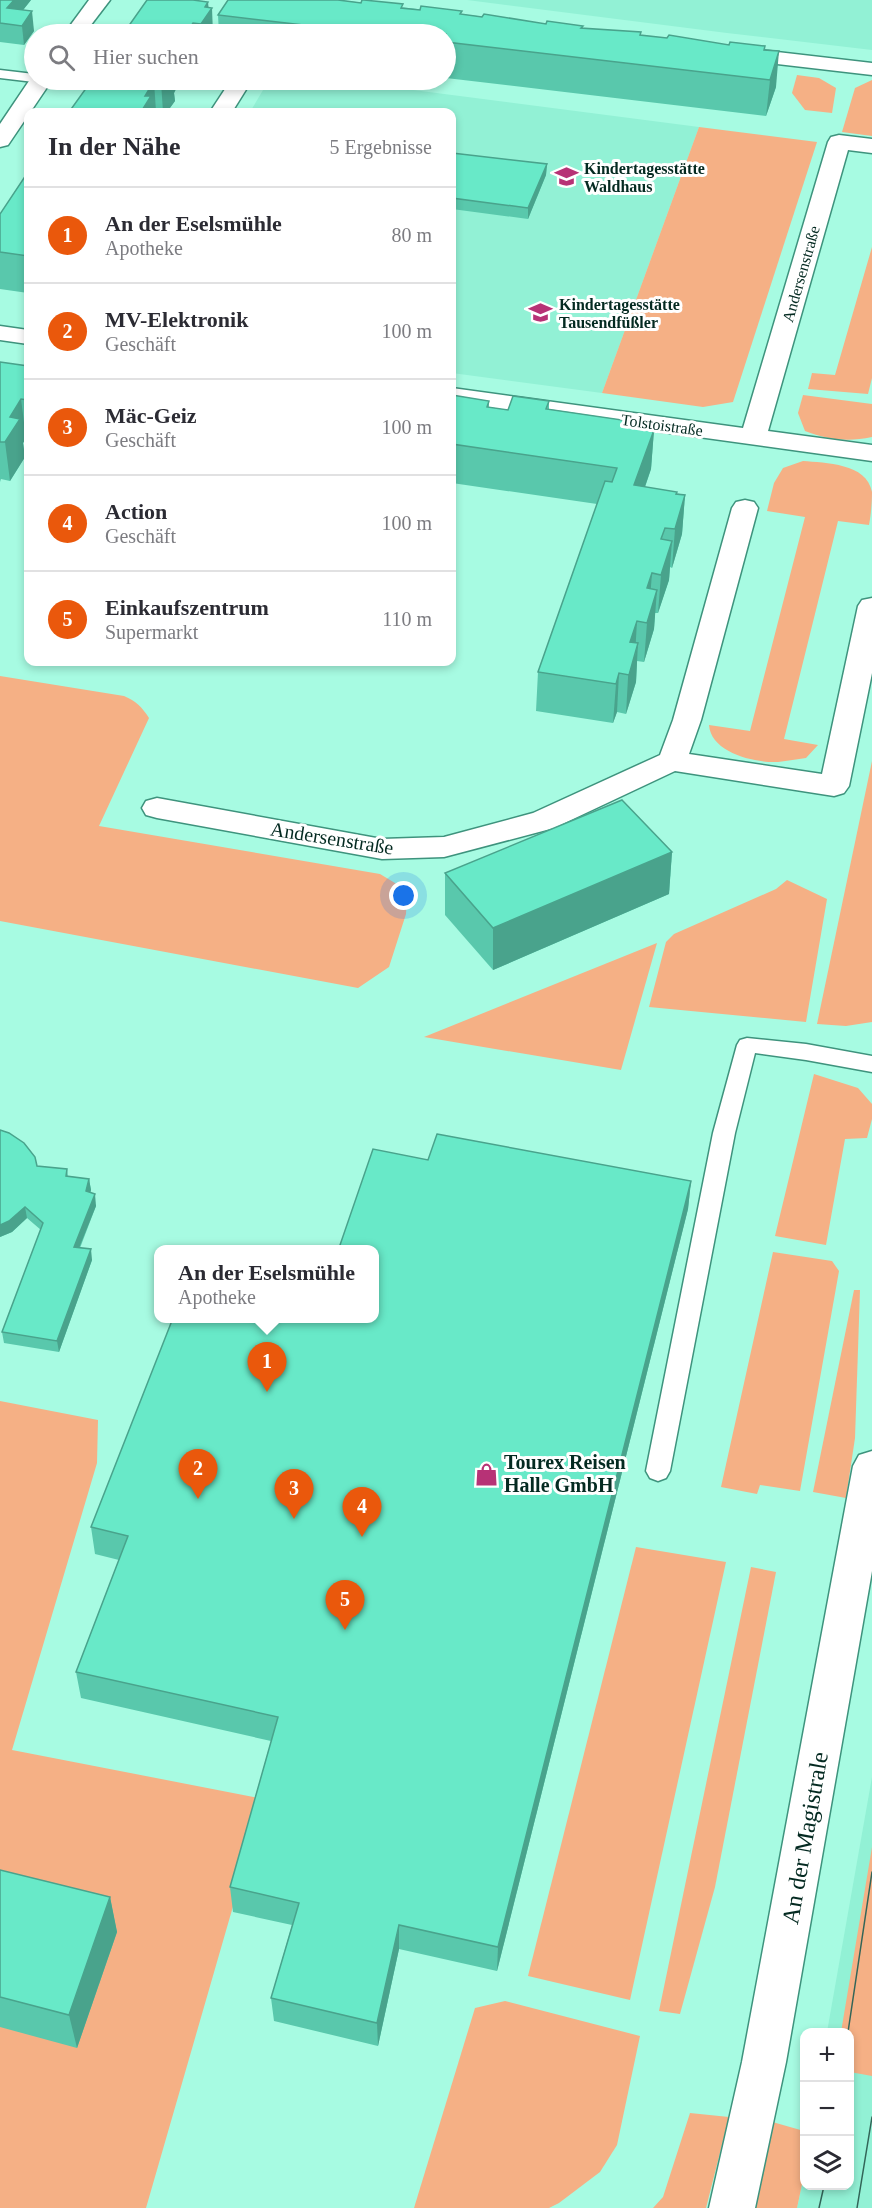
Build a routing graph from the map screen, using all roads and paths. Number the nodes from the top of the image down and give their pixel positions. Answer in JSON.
{"nodes":[{"id":1,"x":100,"y":0,"type":"edge"},
{"id":2,"x":82,"y":24,"type":"edge"},
{"id":3,"x":718,"y":51,"type":"edge"},
{"id":4,"x":872,"y":69,"type":"edge"},
{"id":5,"x":0,"y":74,"type":"edge"},
{"id":6,"x":24,"y":77,"type":"edge"},
{"id":7,"x":34,"y":90,"type":"edge"},
{"id":8,"x":235,"y":90,"type":"edge"},
{"id":9,"x":224,"y":108,"type":"edge"},
{"id":10,"x":2,"y":133,"type":"edge"},
{"id":11,"x":872,"y":146,"type":"edge"},
{"id":12,"x":0,"y":333,"type":"edge"},
{"id":13,"x":24,"y":336,"type":"edge"},
{"id":14,"x":456,"y":397,"type":"edge"},
{"id":15,"x":753,"y":438,"type":"junction"},
{"id":16,"x":872,"y":453,"type":"edge"},
{"id":17,"x":745,"y":508,"type":"dead end"},
{"id":18,"x":872,"y":606,"type":"edge"},
{"id":19,"x":672,"y":761,"type":"junction"},
{"id":20,"x":157,"y":808,"type":"dead end"},
{"id":21,"x":872,"y":1064,"type":"edge"},
{"id":22,"x":872,"y":1466,"type":"edge"},
{"id":23,"x":658,"y":1471,"type":"dead end"},
{"id":24,"x":732,"y":2208,"type":"edge"}],
"edges":[{"from":1,"to":2,"type":"street"},
{"from":3,"to":4,"type":"street"},
{"from":5,"to":6,"type":"lane"},
{"from":7,"to":10,"type":"street"},
{"from":8,"to":9,"type":"street"},
{"from":11,"to":15,"type":"street","name":"Andersenstraße"},
{"from":12,"to":13,"type":"street"},
{"from":14,"to":15,"type":"street","name":"Tolstoistraße"},
{"from":15,"to":16,"type":"street","name":"Tolstoistraße"},
{"from":17,"to":19,"type":"street"},
{"from":18,"to":19,"type":"street"},
{"from":19,"to":20,"type":"street","name":"Andersenstraße"},
{"from":21,"to":23,"type":"lane"},
{"from":22,"to":24,"type":"street","name":"An der Magistrale"}]}
